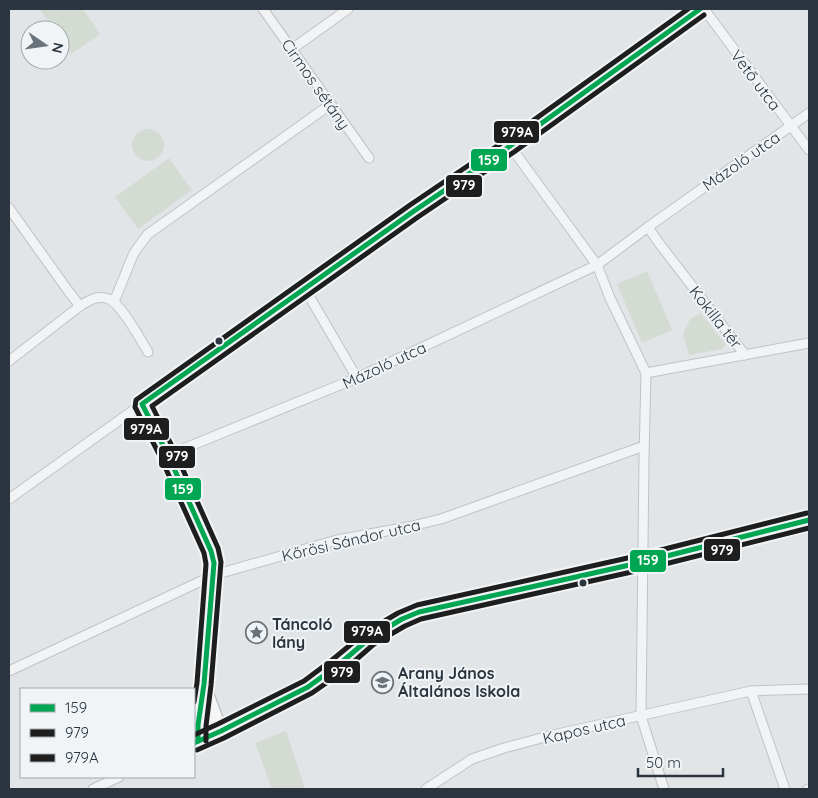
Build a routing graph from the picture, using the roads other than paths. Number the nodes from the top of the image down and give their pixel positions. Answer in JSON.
{"nodes":[{"id":1,"x":263,"y":9,"type":"edge"},
{"id":2,"x":348,"y":9,"type":"edge"},
{"id":3,"x":700,"y":9,"type":"edge"},
{"id":4,"x":704,"y":9,"type":"edge"},
{"id":5,"x":292,"y":49,"type":"junction"},
{"id":6,"x":331,"y":104,"type":"junction"},
{"id":7,"x":809,"y":113,"type":"edge"},
{"id":8,"x":791,"y":126,"type":"junction"},
{"id":9,"x":510,"y":146,"type":"junction"},
{"id":10,"x":809,"y":150,"type":"edge"},
{"id":11,"x":369,"y":158,"type":"dead end"},
{"id":12,"x":9,"y":208,"type":"edge"},
{"id":13,"x":648,"y":227,"type":"junction"},
{"id":14,"x":597,"y":265,"type":"junction"},
{"id":15,"x":304,"y":289,"type":"junction"},
{"id":16,"x":114,"y":302,"type":"junction"},
{"id":17,"x":80,"y":306,"type":"junction"},
{"id":18,"x":809,"y":343,"type":"edge"},
{"id":19,"x":148,"y":352,"type":"dead end"},
{"id":20,"x":745,"y":354,"type":"junction"},
{"id":21,"x":9,"y":361,"type":"edge"},
{"id":22,"x":646,"y":373,"type":"junction"},
{"id":23,"x":357,"y":378,"type":"junction"},
{"id":24,"x":142,"y":404,"type":"junction"},
{"id":25,"x":644,"y":446,"type":"junction"},
{"id":26,"x":168,"y":455,"type":"junction"},
{"id":27,"x":9,"y":499,"type":"edge"},
{"id":28,"x":809,"y":520,"type":"edge"},
{"id":29,"x":642,"y":562,"type":"junction"},
{"id":30,"x":214,"y":575,"type":"junction"},
{"id":31,"x":9,"y":671,"type":"edge"},
{"id":32,"x":204,"y":684,"type":"junction"},
{"id":33,"x":809,"y":689,"type":"edge"},
{"id":34,"x":751,"y":691,"type":"junction"},
{"id":35,"x":641,"y":716,"type":"junction"},
{"id":36,"x":221,"y":731,"type":"junction"},
{"id":37,"x":196,"y":742,"type":"edge"},
{"id":38,"x":118,"y":778,"type":"edge"},
{"id":39,"x":93,"y":789,"type":"edge"},
{"id":40,"x":426,"y":789,"type":"edge"},
{"id":41,"x":664,"y":789,"type":"edge"},
{"id":42,"x":785,"y":789,"type":"edge"}],
"edges":[{"from":1,"to":5,"type":"street","name":"Cirmos sétány"},
{"from":2,"to":5,"type":"street"},
{"from":3,"to":9,"type":"street"},
{"from":4,"to":8,"type":"street","name":"Vető utca"},
{"from":5,"to":6,"type":"street","name":"Cirmos sétány"},
{"from":6,"to":11,"type":"street","name":"Cirmos sétány"},
{"from":6,"to":16,"type":"street"},
{"from":7,"to":8,"type":"street","name":"Mázoló utca"},
{"from":8,"to":10,"type":"street","name":"Vető utca"},
{"from":8,"to":13,"type":"street","name":"Mázoló utca"},
{"from":9,"to":14,"type":"street"},
{"from":9,"to":15,"type":"street"},
{"from":12,"to":17,"type":"street"},
{"from":13,"to":14,"type":"street"},
{"from":13,"to":20,"type":"street","name":"Kokilla tér"},
{"from":14,"to":22,"type":"street"},
{"from":14,"to":23,"type":"street","name":"Mázoló utca"},
{"from":15,"to":23,"type":"street"},
{"from":15,"to":24,"type":"street"},
{"from":16,"to":17,"type":"street"},
{"from":16,"to":19,"type":"street"},
{"from":17,"to":21,"type":"street"},
{"from":18,"to":20,"type":"street"},
{"from":20,"to":22,"type":"street","name":"Kokilla tér"},
{"from":22,"to":25,"type":"street"},
{"from":23,"to":26,"type":"street","name":"Mázoló utca"},
{"from":24,"to":26,"type":"street"},
{"from":24,"to":27,"type":"street"},
{"from":25,"to":29,"type":"street"},
{"from":25,"to":30,"type":"street","name":"Kőrösi Sándor utca"},
{"from":26,"to":30,"type":"street"},
{"from":28,"to":29,"type":"street"},
{"from":29,"to":35,"type":"street"},
{"from":29,"to":36,"type":"street"},
{"from":30,"to":31,"type":"street","name":"Kőrösi Sándor utca"},
{"from":30,"to":32,"type":"street"},
{"from":32,"to":36,"type":"street"},
{"from":32,"to":37,"type":"street"},
{"from":33,"to":34,"type":"street","name":"Kapos utca"},
{"from":34,"to":35,"type":"street","name":"Kapos utca"},
{"from":34,"to":42,"type":"street"},
{"from":35,"to":40,"type":"street","name":"Kapos utca"},
{"from":35,"to":41,"type":"street"},
{"from":36,"to":37,"type":"street"},
{"from":38,"to":39,"type":"street"}]}
